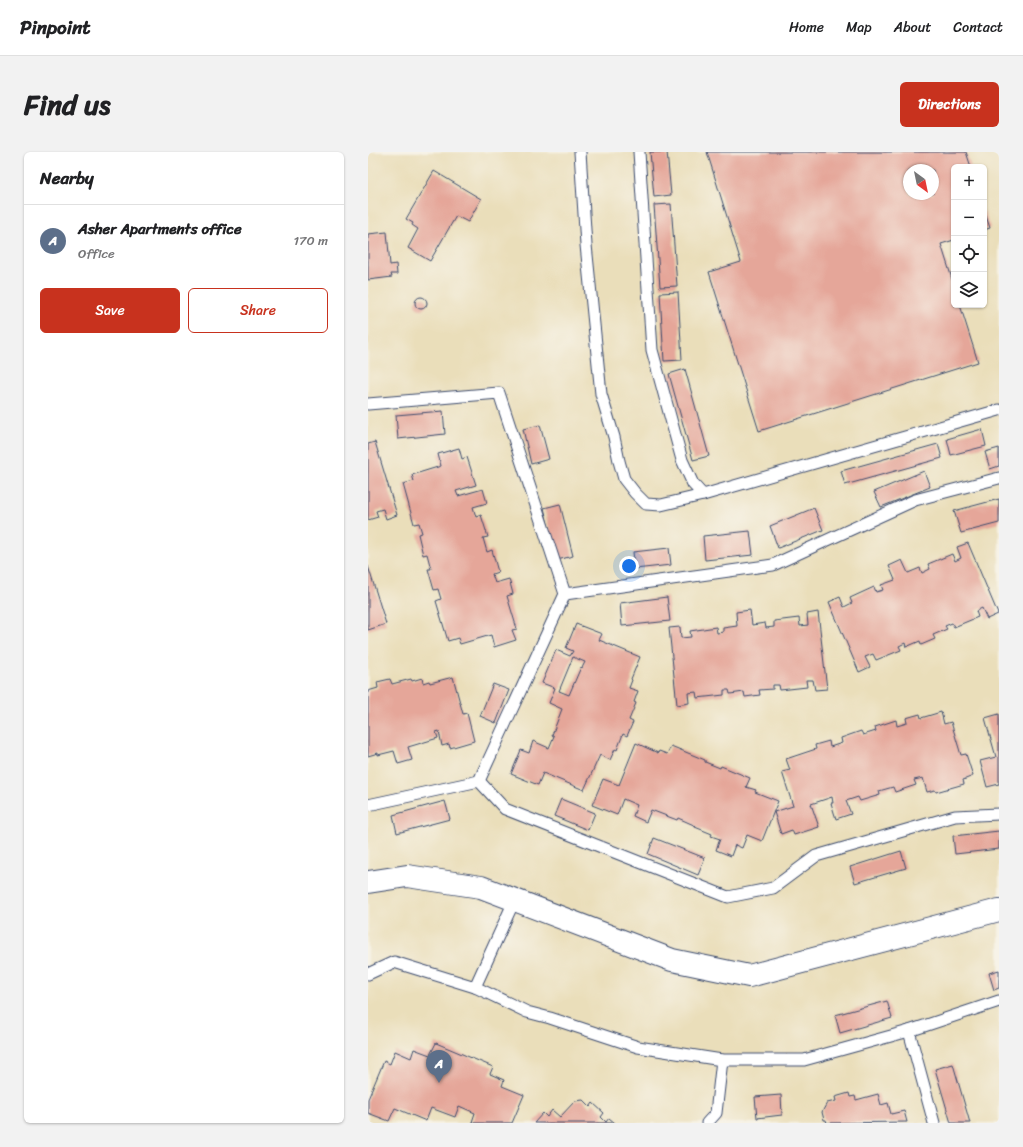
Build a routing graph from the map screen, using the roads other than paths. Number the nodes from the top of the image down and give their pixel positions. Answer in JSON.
{"nodes":[{"id":1,"x":580,"y":152,"type":"edge"},
{"id":2,"x":639,"y":152,"type":"edge"},
{"id":3,"x":368,"y":404,"type":"edge"},
{"id":4,"x":999,"y":410,"type":"edge"},
{"id":5,"x":999,"y":478,"type":"edge"},
{"id":6,"x":703,"y":495,"type":"junction"},
{"id":7,"x":565,"y":594,"type":"junction"},
{"id":8,"x":478,"y":781,"type":"junction"},
{"id":9,"x":368,"y":805,"type":"edge"},
{"id":10,"x":999,"y":814,"type":"edge"},
{"id":11,"x":368,"y":882,"type":"edge"},
{"id":12,"x":514,"y":899,"type":"junction"},
{"id":13,"x":999,"y":910,"type":"edge"},
{"id":14,"x":368,"y":974,"type":"edge"},
{"id":15,"x":475,"y":988,"type":"junction"},
{"id":16,"x":999,"y":1001,"type":"edge"},
{"id":17,"x":909,"y":1031,"type":"junction"},
{"id":18,"x":722,"y":1060,"type":"junction"},
{"id":19,"x":707,"y":1123,"type":"edge"},
{"id":20,"x":934,"y":1123,"type":"edge"}],
"edges":[{"from":1,"to":6,"type":"lane"},
{"from":2,"to":6,"type":"lane"},
{"from":3,"to":7,"type":"lane"},
{"from":4,"to":6,"type":"lane"},
{"from":5,"to":7,"type":"lane"},
{"from":7,"to":8,"type":"lane"},
{"from":8,"to":9,"type":"lane"},
{"from":8,"to":10,"type":"lane"},
{"from":11,"to":12,"type":"street"},
{"from":12,"to":13,"type":"street"},
{"from":12,"to":15,"type":"lane"},
{"from":14,"to":15,"type":"lane"},
{"from":15,"to":18,"type":"lane"},
{"from":16,"to":17,"type":"lane"},
{"from":17,"to":18,"type":"lane"},
{"from":17,"to":20,"type":"lane"},
{"from":18,"to":19,"type":"lane"}]}
